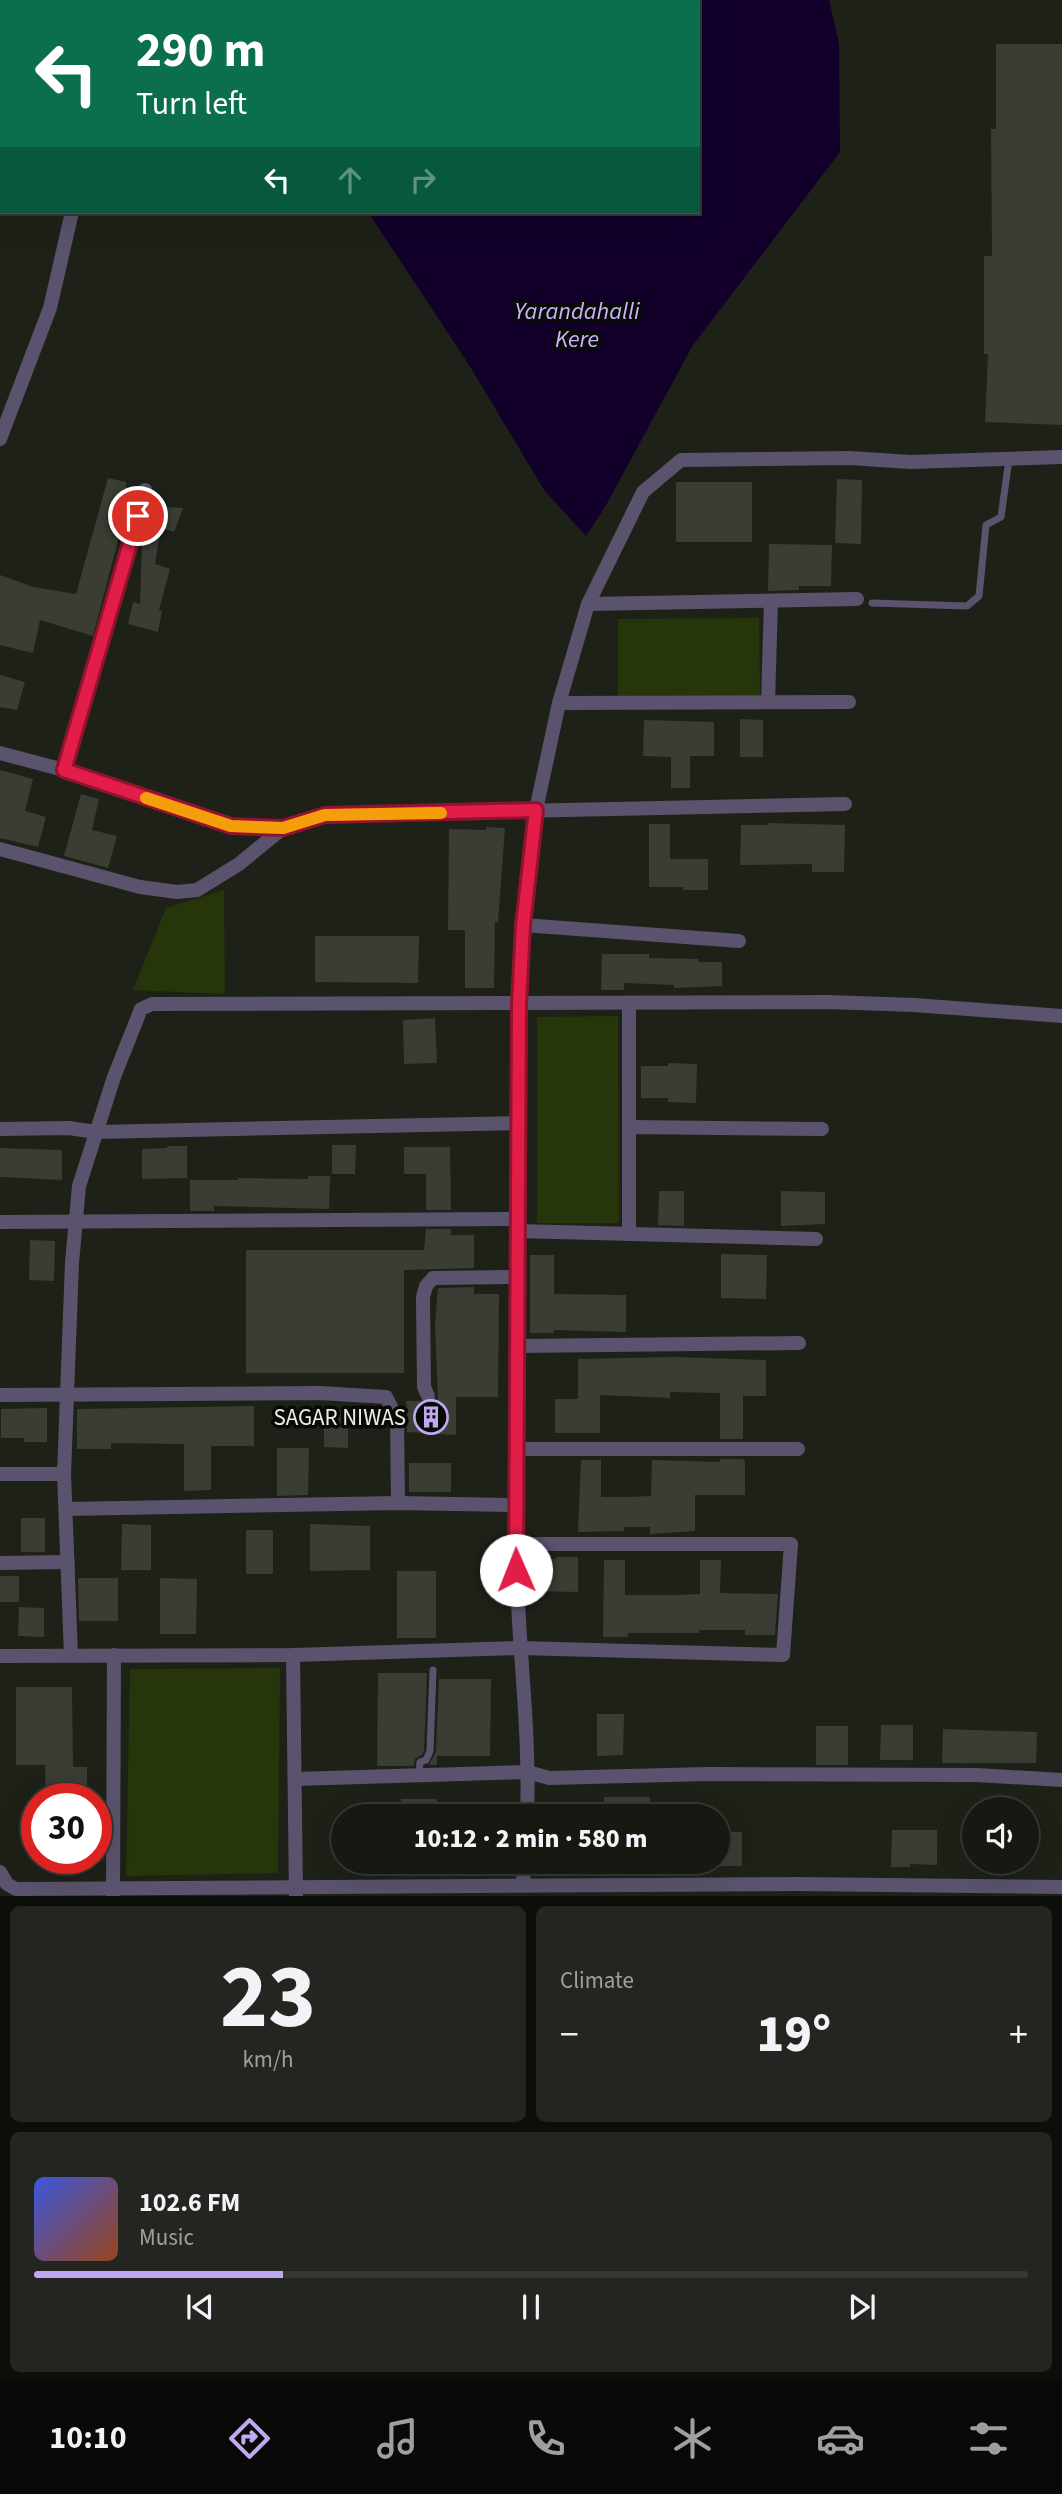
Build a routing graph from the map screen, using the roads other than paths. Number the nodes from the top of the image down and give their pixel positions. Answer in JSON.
{"nodes":[{"id":1,"x":72,"y":214,"type":"edge"},
{"id":2,"x":0,"y":439,"type":"edge"},
{"id":3,"x":1062,"y":457,"type":"edge"},
{"id":4,"x":1009,"y":459,"type":"junction"},
{"id":5,"x":145,"y":490,"type":"dead end"},
{"id":6,"x":771,"y":601,"type":"junction"},
{"id":7,"x":864,"y":601,"type":"joint"},
{"id":8,"x":589,"y":604,"type":"junction"},
{"id":9,"x":768,"y":702,"type":"junction"},
{"id":10,"x":849,"y":702,"type":"dead end"},
{"id":11,"x":559,"y":703,"type":"junction"},
{"id":12,"x":0,"y":753,"type":"edge"},
{"id":13,"x":64,"y":770,"type":"junction"},
{"id":14,"x":845,"y":804,"type":"dead end"},
{"id":15,"x":536,"y":810,"type":"junction"},
{"id":16,"x":283,"y":828,"type":"junction"},
{"id":17,"x":0,"y":849,"type":"edge"},
{"id":18,"x":523,"y":925,"type":"junction"},
{"id":19,"x":739,"y":941,"type":"dead end"},
{"id":20,"x":629,"y":1003,"type":"junction"},
{"id":21,"x":519,"y":1004,"type":"junction"},
{"id":22,"x":1062,"y":1016,"type":"edge"},
{"id":23,"x":517,"y":1123,"type":"junction"},
{"id":24,"x":629,"y":1127,"type":"junction"},
{"id":25,"x":0,"y":1129,"type":"edge"},
{"id":26,"x":822,"y":1129,"type":"dead end"},
{"id":27,"x":96,"y":1132,"type":"junction"},
{"id":28,"x":76,"y":1221,"type":"junction"},
{"id":29,"x":0,"y":1222,"type":"edge"},
{"id":30,"x":517,"y":1225,"type":"junction"},
{"id":31,"x":629,"y":1234,"type":"junction"},
{"id":32,"x":816,"y":1239,"type":"dead end"},
{"id":33,"x":518,"y":1277,"type":"junction"},
{"id":34,"x":799,"y":1343,"type":"dead end"},
{"id":35,"x":518,"y":1346,"type":"junction"},
{"id":36,"x":0,"y":1395,"type":"edge"},
{"id":37,"x":67,"y":1395,"type":"junction"},
{"id":38,"x":428,"y":1396,"type":"dead end"},
{"id":39,"x":517,"y":1449,"type":"junction"},
{"id":40,"x":798,"y":1449,"type":"dead end"},
{"id":41,"x":0,"y":1474,"type":"edge"},
{"id":42,"x":64,"y":1474,"type":"junction"},
{"id":43,"x":398,"y":1503,"type":"junction"},
{"id":44,"x":517,"y":1504,"type":"junction"},
{"id":45,"x":66,"y":1509,"type":"junction"},
{"id":46,"x":515,"y":1544,"type":"junction"},
{"id":47,"x":68,"y":1562,"type":"junction"},
{"id":48,"x":0,"y":1563,"type":"edge"},
{"id":49,"x":519,"y":1648,"type":"junction"},
{"id":50,"x":114,"y":1654,"type":"junction"},
{"id":51,"x":71,"y":1655,"type":"junction"},
{"id":52,"x":293,"y":1655,"type":"junction"},
{"id":53,"x":0,"y":1656,"type":"edge"},
{"id":54,"x":433,"y":1670,"type":"dead end"},
{"id":55,"x":528,"y":1772,"type":"junction"},
{"id":56,"x":419,"y":1776,"type":"junction"},
{"id":57,"x":295,"y":1779,"type":"junction"},
{"id":58,"x":1062,"y":1780,"type":"edge"},
{"id":59,"x":527,"y":1804,"type":"edge"},
{"id":60,"x":0,"y":1872,"type":"edge"},
{"id":61,"x":523,"y":1874,"type":"edge"},
{"id":62,"x":523,"y":1885,"type":"junction"},
{"id":63,"x":1062,"y":1887,"type":"edge"},
{"id":64,"x":296,"y":1891,"type":"edge"},
{"id":65,"x":113,"y":1892,"type":"edge"}],
"edges":[{"from":1,"to":2,"type":"street"},
{"from":3,"to":4,"type":"street"},
{"from":4,"to":7,"type":"lane"},
{"from":4,"to":8,"type":"street"},
{"from":5,"to":13,"type":"street"},
{"from":6,"to":7,"type":"street"},
{"from":6,"to":8,"type":"street"},
{"from":6,"to":9,"type":"street"},
{"from":8,"to":11,"type":"street"},
{"from":9,"to":10,"type":"street"},
{"from":9,"to":11,"type":"street"},
{"from":11,"to":15,"type":"street"},
{"from":12,"to":13,"type":"street"},
{"from":13,"to":16,"type":"street"},
{"from":14,"to":15,"type":"street"},
{"from":15,"to":16,"type":"street"},
{"from":15,"to":18,"type":"street"},
{"from":16,"to":17,"type":"street"},
{"from":18,"to":19,"type":"street"},
{"from":18,"to":21,"type":"street"},
{"from":20,"to":21,"type":"street"},
{"from":20,"to":22,"type":"street"},
{"from":20,"to":24,"type":"street"},
{"from":21,"to":23,"type":"street"},
{"from":21,"to":27,"type":"street"},
{"from":23,"to":27,"type":"street"},
{"from":23,"to":30,"type":"street"},
{"from":24,"to":26,"type":"street"},
{"from":24,"to":31,"type":"street"},
{"from":25,"to":27,"type":"street"},
{"from":27,"to":28,"type":"street"},
{"from":28,"to":29,"type":"street"},
{"from":28,"to":30,"type":"street"},
{"from":28,"to":37,"type":"street"},
{"from":30,"to":31,"type":"street"},
{"from":30,"to":33,"type":"street"},
{"from":31,"to":32,"type":"street"},
{"from":33,"to":35,"type":"street"},
{"from":33,"to":38,"type":"street"},
{"from":34,"to":35,"type":"street"},
{"from":35,"to":39,"type":"street"},
{"from":36,"to":37,"type":"street"},
{"from":37,"to":42,"type":"street"},
{"from":37,"to":43,"type":"street"},
{"from":39,"to":40,"type":"street"},
{"from":39,"to":44,"type":"street"},
{"from":41,"to":42,"type":"street"},
{"from":42,"to":45,"type":"street"},
{"from":43,"to":44,"type":"street"},
{"from":43,"to":45,"type":"street"},
{"from":44,"to":46,"type":"street"},
{"from":45,"to":47,"type":"street"},
{"from":46,"to":49,"type":"street"},
{"from":46,"to":49,"type":"street"},
{"from":47,"to":48,"type":"street"},
{"from":47,"to":51,"type":"street"},
{"from":49,"to":52,"type":"street"},
{"from":49,"to":55,"type":"street"},
{"from":50,"to":51,"type":"street"},
{"from":50,"to":52,"type":"street"},
{"from":50,"to":65,"type":"street"},
{"from":51,"to":53,"type":"street"},
{"from":52,"to":57,"type":"street"},
{"from":54,"to":56,"type":"lane"},
{"from":55,"to":56,"type":"street"},
{"from":55,"to":58,"type":"street"},
{"from":55,"to":59,"type":"street"},
{"from":56,"to":57,"type":"street"},
{"from":57,"to":64,"type":"street"},
{"from":60,"to":65,"type":"street"},
{"from":61,"to":62,"type":"street"},
{"from":62,"to":63,"type":"street"},
{"from":62,"to":64,"type":"street"},
{"from":64,"to":65,"type":"street"}]}
